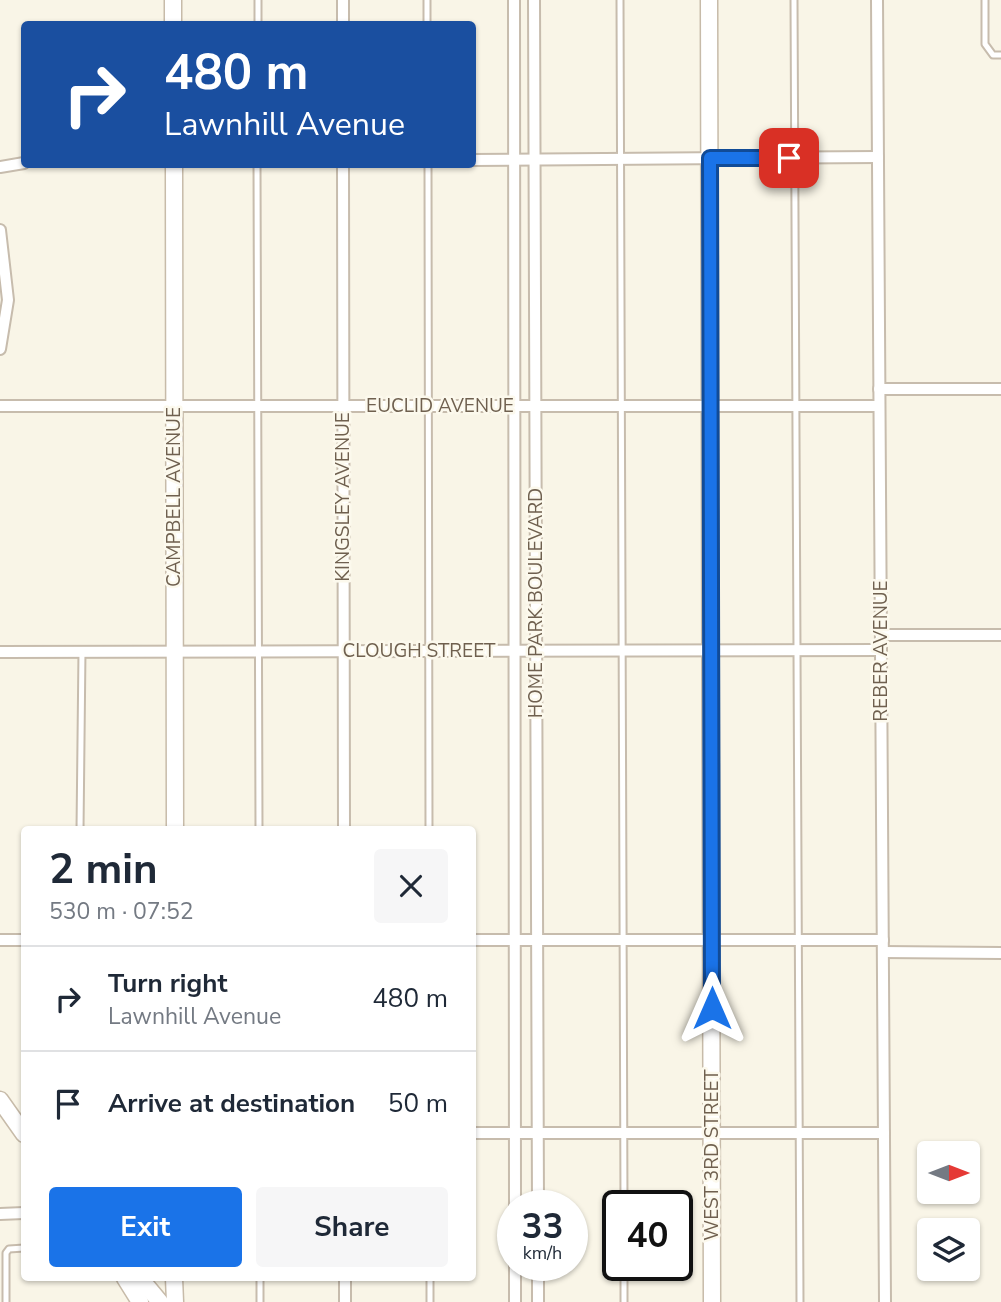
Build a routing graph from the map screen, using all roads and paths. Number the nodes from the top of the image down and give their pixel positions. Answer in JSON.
{"nodes":[{"id":1,"x":173,"y":0,"type":"edge"},
{"id":2,"x":258,"y":0,"type":"edge"},
{"id":3,"x":343,"y":0,"type":"edge"},
{"id":4,"x":427,"y":0,"type":"edge"},
{"id":5,"x":514,"y":0,"type":"edge"},
{"id":6,"x":534,"y":0,"type":"edge"},
{"id":7,"x":620,"y":0,"type":"edge"},
{"id":8,"x":709,"y":0,"type":"edge"},
{"id":9,"x":794,"y":0,"type":"edge"},
{"id":10,"x":877,"y":0,"type":"edge"},
{"id":11,"x":985,"y":0,"type":"edge"},
{"id":12,"x":173,"y":21,"type":"edge"},
{"id":13,"x":258,"y":21,"type":"edge"},
{"id":14,"x":343,"y":21,"type":"edge"},
{"id":15,"x":427,"y":21,"type":"edge"},
{"id":16,"x":1001,"y":55,"type":"edge"},
{"id":17,"x":878,"y":157,"type":"junction"},
{"id":18,"x":710,"y":158,"type":"junction"},
{"id":19,"x":796,"y":158,"type":"junction"},
{"id":20,"x":535,"y":159,"type":"junction"},
{"id":21,"x":619,"y":159,"type":"junction"},
{"id":22,"x":476,"y":160,"type":"edge"},
{"id":23,"x":514,"y":160,"type":"junction"},
{"id":24,"x":21,"y":164,"type":"edge"},
{"id":25,"x":0,"y":167,"type":"edge"},
{"id":26,"x":173,"y":168,"type":"edge"},
{"id":27,"x":257,"y":168,"type":"edge"},
{"id":28,"x":343,"y":168,"type":"edge"},
{"id":29,"x":428,"y":168,"type":"edge"},
{"id":30,"x":0,"y":230,"type":"edge"},
{"id":31,"x":0,"y":349,"type":"edge"},
{"id":32,"x":879,"y":389,"type":"junction"},
{"id":33,"x":1001,"y":389,"type":"edge"},
{"id":34,"x":0,"y":406,"type":"edge"},
{"id":35,"x":429,"y":406,"type":"junction"},
{"id":36,"x":514,"y":406,"type":"junction"},
{"id":37,"x":535,"y":406,"type":"junction"},
{"id":38,"x":619,"y":406,"type":"junction"},
{"id":39,"x":710,"y":406,"type":"junction"},
{"id":40,"x":796,"y":406,"type":"junction"},
{"id":41,"x":879,"y":406,"type":"junction"},
{"id":42,"x":174,"y":407,"type":"junction"},
{"id":43,"x":258,"y":407,"type":"junction"},
{"id":44,"x":343,"y":407,"type":"junction"},
{"id":45,"x":881,"y":635,"type":"junction"},
{"id":46,"x":1001,"y":635,"type":"edge"},
{"id":47,"x":710,"y":650,"type":"junction"},
{"id":48,"x":795,"y":650,"type":"junction"},
{"id":49,"x":881,"y":650,"type":"junction"},
{"id":50,"x":82,"y":651,"type":"junction"},
{"id":51,"x":174,"y":651,"type":"junction"},
{"id":52,"x":258,"y":651,"type":"junction"},
{"id":53,"x":343,"y":651,"type":"junction"},
{"id":54,"x":430,"y":651,"type":"junction"},
{"id":55,"x":514,"y":651,"type":"junction"},
{"id":56,"x":536,"y":651,"type":"junction"},
{"id":57,"x":620,"y":651,"type":"junction"},
{"id":58,"x":0,"y":652,"type":"edge"},
{"id":59,"x":80,"y":826,"type":"edge"},
{"id":60,"x":175,"y":826,"type":"edge"},
{"id":61,"x":259,"y":826,"type":"edge"},
{"id":62,"x":344,"y":826,"type":"edge"},
{"id":63,"x":429,"y":826,"type":"edge"},
{"id":64,"x":0,"y":940,"type":"edge"},
{"id":65,"x":21,"y":940,"type":"edge"},
{"id":66,"x":476,"y":940,"type":"edge"},
{"id":67,"x":515,"y":940,"type":"junction"},
{"id":68,"x":537,"y":940,"type":"junction"},
{"id":69,"x":621,"y":940,"type":"junction"},
{"id":70,"x":712,"y":940,"type":"junction"},
{"id":71,"x":797,"y":940,"type":"junction"},
{"id":72,"x":883,"y":940,"type":"junction"},
{"id":73,"x":883,"y":952,"type":"junction"},
{"id":74,"x":1001,"y":953,"type":"edge"},
{"id":75,"x":0,"y":1100,"type":"edge"},
{"id":76,"x":21,"y":1129,"type":"edge"},
{"id":77,"x":476,"y":1133,"type":"edge"},
{"id":78,"x":515,"y":1133,"type":"junction"},
{"id":79,"x":537,"y":1133,"type":"junction"},
{"id":80,"x":624,"y":1133,"type":"junction"},
{"id":81,"x":712,"y":1133,"type":"junction"},
{"id":82,"x":798,"y":1133,"type":"junction"},
{"id":83,"x":884,"y":1133,"type":"junction"},
{"id":84,"x":515,"y":1190,"type":"edge"},
{"id":85,"x":538,"y":1190,"type":"edge"},
{"id":86,"x":624,"y":1190,"type":"edge"},
{"id":87,"x":21,"y":1213,"type":"edge"},
{"id":88,"x":0,"y":1214,"type":"edge"},
{"id":89,"x":21,"y":1248,"type":"edge"},
{"id":90,"x":123,"y":1281,"type":"edge"},
{"id":91,"x":125,"y":1281,"type":"edge"},
{"id":92,"x":142,"y":1281,"type":"edge"},
{"id":93,"x":174,"y":1281,"type":"edge"},
{"id":94,"x":260,"y":1281,"type":"edge"},
{"id":95,"x":345,"y":1281,"type":"edge"},
{"id":96,"x":430,"y":1281,"type":"edge"},
{"id":97,"x":515,"y":1281,"type":"edge"},
{"id":98,"x":538,"y":1281,"type":"edge"},
{"id":99,"x":624,"y":1281,"type":"edge"},
{"id":100,"x":3,"y":1293,"type":"edge"},
{"id":101,"x":6,"y":1302,"type":"edge"},
{"id":102,"x":125,"y":1302,"type":"edge"},
{"id":103,"x":140,"y":1302,"type":"edge"},
{"id":104,"x":160,"y":1302,"type":"edge"},
{"id":105,"x":175,"y":1302,"type":"edge"},
{"id":106,"x":260,"y":1302,"type":"edge"},
{"id":107,"x":345,"y":1302,"type":"edge"},
{"id":108,"x":430,"y":1302,"type":"edge"},
{"id":109,"x":515,"y":1302,"type":"edge"},
{"id":110,"x":538,"y":1302,"type":"edge"},
{"id":111,"x":624,"y":1302,"type":"edge"},
{"id":112,"x":712,"y":1302,"type":"edge"},
{"id":113,"x":800,"y":1302,"type":"edge"},
{"id":114,"x":885,"y":1302,"type":"edge"}],
"edges":[{"from":1,"to":12,"type":"street"},
{"from":2,"to":13,"type":"lane"},
{"from":3,"to":14,"type":"street"},
{"from":4,"to":15,"type":"lane"},
{"from":5,"to":23,"type":"street","name":"HOME PARK BOULEVARD"},
{"from":6,"to":20,"type":"street","name":"HOME PARK BOULEVARD"},
{"from":7,"to":21,"type":"lane"},
{"from":8,"to":18,"type":"street","name":"WEST 3RD STREET"},
{"from":9,"to":19,"type":"lane"},
{"from":10,"to":17,"type":"street","name":"REBER AVENUE"},
{"from":11,"to":16,"type":"lane"},
{"from":17,"to":19,"type":"street"},
{"from":17,"to":32,"type":"street","name":"REBER AVENUE"},
{"from":18,"to":19,"type":"street"},
{"from":18,"to":21,"type":"street"},
{"from":18,"to":39,"type":"street","name":"WEST 3RD STREET"},
{"from":19,"to":40,"type":"lane"},
{"from":20,"to":21,"type":"street"},
{"from":20,"to":23,"type":"street"},
{"from":20,"to":37,"type":"street","name":"HOME PARK BOULEVARD"},
{"from":21,"to":38,"type":"lane"},
{"from":22,"to":23,"type":"street"},
{"from":23,"to":36,"type":"street","name":"HOME PARK BOULEVARD"},
{"from":24,"to":25,"type":"street"},
{"from":26,"to":42,"type":"street","name":"CAMPBELL AVENUE"},
{"from":27,"to":43,"type":"lane"},
{"from":28,"to":44,"type":"street","name":"KINGSLEY AVENUE"},
{"from":29,"to":35,"type":"lane"},
{"from":30,"to":31,"type":"street"},
{"from":32,"to":33,"type":"street"},
{"from":32,"to":41,"type":"street","name":"REBER AVENUE"},
{"from":34,"to":42,"type":"street","name":"EUCLID AVENUE"},
{"from":35,"to":36,"type":"street","name":"EUCLID AVENUE"},
{"from":35,"to":44,"type":"street","name":"EUCLID AVENUE"},
{"from":35,"to":54,"type":"lane"},
{"from":36,"to":37,"type":"street","name":"EUCLID AVENUE"},
{"from":36,"to":55,"type":"street","name":"HOME PARK BOULEVARD"},
{"from":37,"to":38,"type":"street","name":"EUCLID AVENUE"},
{"from":37,"to":56,"type":"street","name":"HOME PARK BOULEVARD"},
{"from":38,"to":39,"type":"street","name":"EUCLID AVENUE"},
{"from":38,"to":57,"type":"lane"},
{"from":39,"to":40,"type":"street","name":"EUCLID AVENUE"},
{"from":39,"to":47,"type":"street","name":"WEST 3RD STREET"},
{"from":40,"to":41,"type":"street","name":"EUCLID AVENUE"},
{"from":40,"to":48,"type":"lane"},
{"from":41,"to":45,"type":"street","name":"REBER AVENUE"},
{"from":42,"to":43,"type":"street","name":"EUCLID AVENUE"},
{"from":42,"to":51,"type":"street","name":"CAMPBELL AVENUE"},
{"from":43,"to":44,"type":"street","name":"EUCLID AVENUE"},
{"from":43,"to":52,"type":"lane"},
{"from":44,"to":53,"type":"street","name":"KINGSLEY AVENUE"},
{"from":45,"to":46,"type":"street"},
{"from":45,"to":49,"type":"street","name":"REBER AVENUE"},
{"from":47,"to":48,"type":"street","name":"CLOUGH STREET"},
{"from":47,"to":57,"type":"street","name":"CLOUGH STREET"},
{"from":47,"to":70,"type":"street","name":"WEST 3RD STREET"},
{"from":48,"to":49,"type":"street","name":"CLOUGH STREET"},
{"from":48,"to":71,"type":"lane"},
{"from":49,"to":72,"type":"street","name":"REBER AVENUE"},
{"from":50,"to":51,"type":"street","name":"CLOUGH STREET"},
{"from":50,"to":58,"type":"street","name":"CLOUGH STREET"},
{"from":50,"to":59,"type":"lane"},
{"from":51,"to":52,"type":"street","name":"CLOUGH STREET"},
{"from":51,"to":60,"type":"street","name":"CAMPBELL AVENUE"},
{"from":52,"to":53,"type":"street","name":"CLOUGH STREET"},
{"from":52,"to":61,"type":"lane"},
{"from":53,"to":54,"type":"street","name":"CLOUGH STREET"},
{"from":53,"to":62,"type":"street","name":"KINGSLEY AVENUE"},
{"from":54,"to":55,"type":"street","name":"CLOUGH STREET"},
{"from":54,"to":63,"type":"lane"},
{"from":55,"to":56,"type":"street","name":"CLOUGH STREET"},
{"from":55,"to":67,"type":"street","name":"HOME PARK BOULEVARD"},
{"from":56,"to":57,"type":"street","name":"CLOUGH STREET"},
{"from":56,"to":68,"type":"street","name":"HOME PARK BOULEVARD"},
{"from":57,"to":69,"type":"lane"},
{"from":64,"to":65,"type":"street"},
{"from":66,"to":67,"type":"street"},
{"from":67,"to":68,"type":"street"},
{"from":67,"to":78,"type":"street","name":"HOME PARK BOULEVARD"},
{"from":68,"to":69,"type":"street"},
{"from":68,"to":79,"type":"street","name":"HOME PARK BOULEVARD"},
{"from":69,"to":70,"type":"street"},
{"from":69,"to":80,"type":"lane"},
{"from":70,"to":71,"type":"street"},
{"from":70,"to":81,"type":"street","name":"WEST 3RD STREET"},
{"from":71,"to":72,"type":"street"},
{"from":71,"to":82,"type":"lane"},
{"from":72,"to":73,"type":"street","name":"REBER AVENUE"},
{"from":73,"to":74,"type":"street"},
{"from":73,"to":83,"type":"street","name":"REBER AVENUE"},
{"from":75,"to":76,"type":"street"},
{"from":77,"to":78,"type":"street"},
{"from":78,"to":79,"type":"street"},
{"from":78,"to":84,"type":"street","name":"HOME PARK BOULEVARD"},
{"from":79,"to":80,"type":"street"},
{"from":79,"to":85,"type":"street","name":"HOME PARK BOULEVARD"},
{"from":80,"to":81,"type":"street"},
{"from":80,"to":86,"type":"lane"},
{"from":81,"to":82,"type":"street"},
{"from":81,"to":112,"type":"street","name":"WEST 3RD STREET"},
{"from":82,"to":83,"type":"street"},
{"from":82,"to":113,"type":"lane"},
{"from":83,"to":114,"type":"street","name":"REBER AVENUE"},
{"from":87,"to":88,"type":"street"},
{"from":89,"to":100,"type":"lane"},
{"from":90,"to":102,"type":"street"},
{"from":91,"to":103,"type":"street"},
{"from":92,"to":104,"type":"street"},
{"from":93,"to":105,"type":"street"},
{"from":94,"to":106,"type":"lane"},
{"from":95,"to":107,"type":"street"},
{"from":96,"to":108,"type":"lane"},
{"from":97,"to":109,"type":"street"},
{"from":98,"to":110,"type":"street"},
{"from":99,"to":111,"type":"lane"},
{"from":100,"to":101,"type":"lane"}]}
